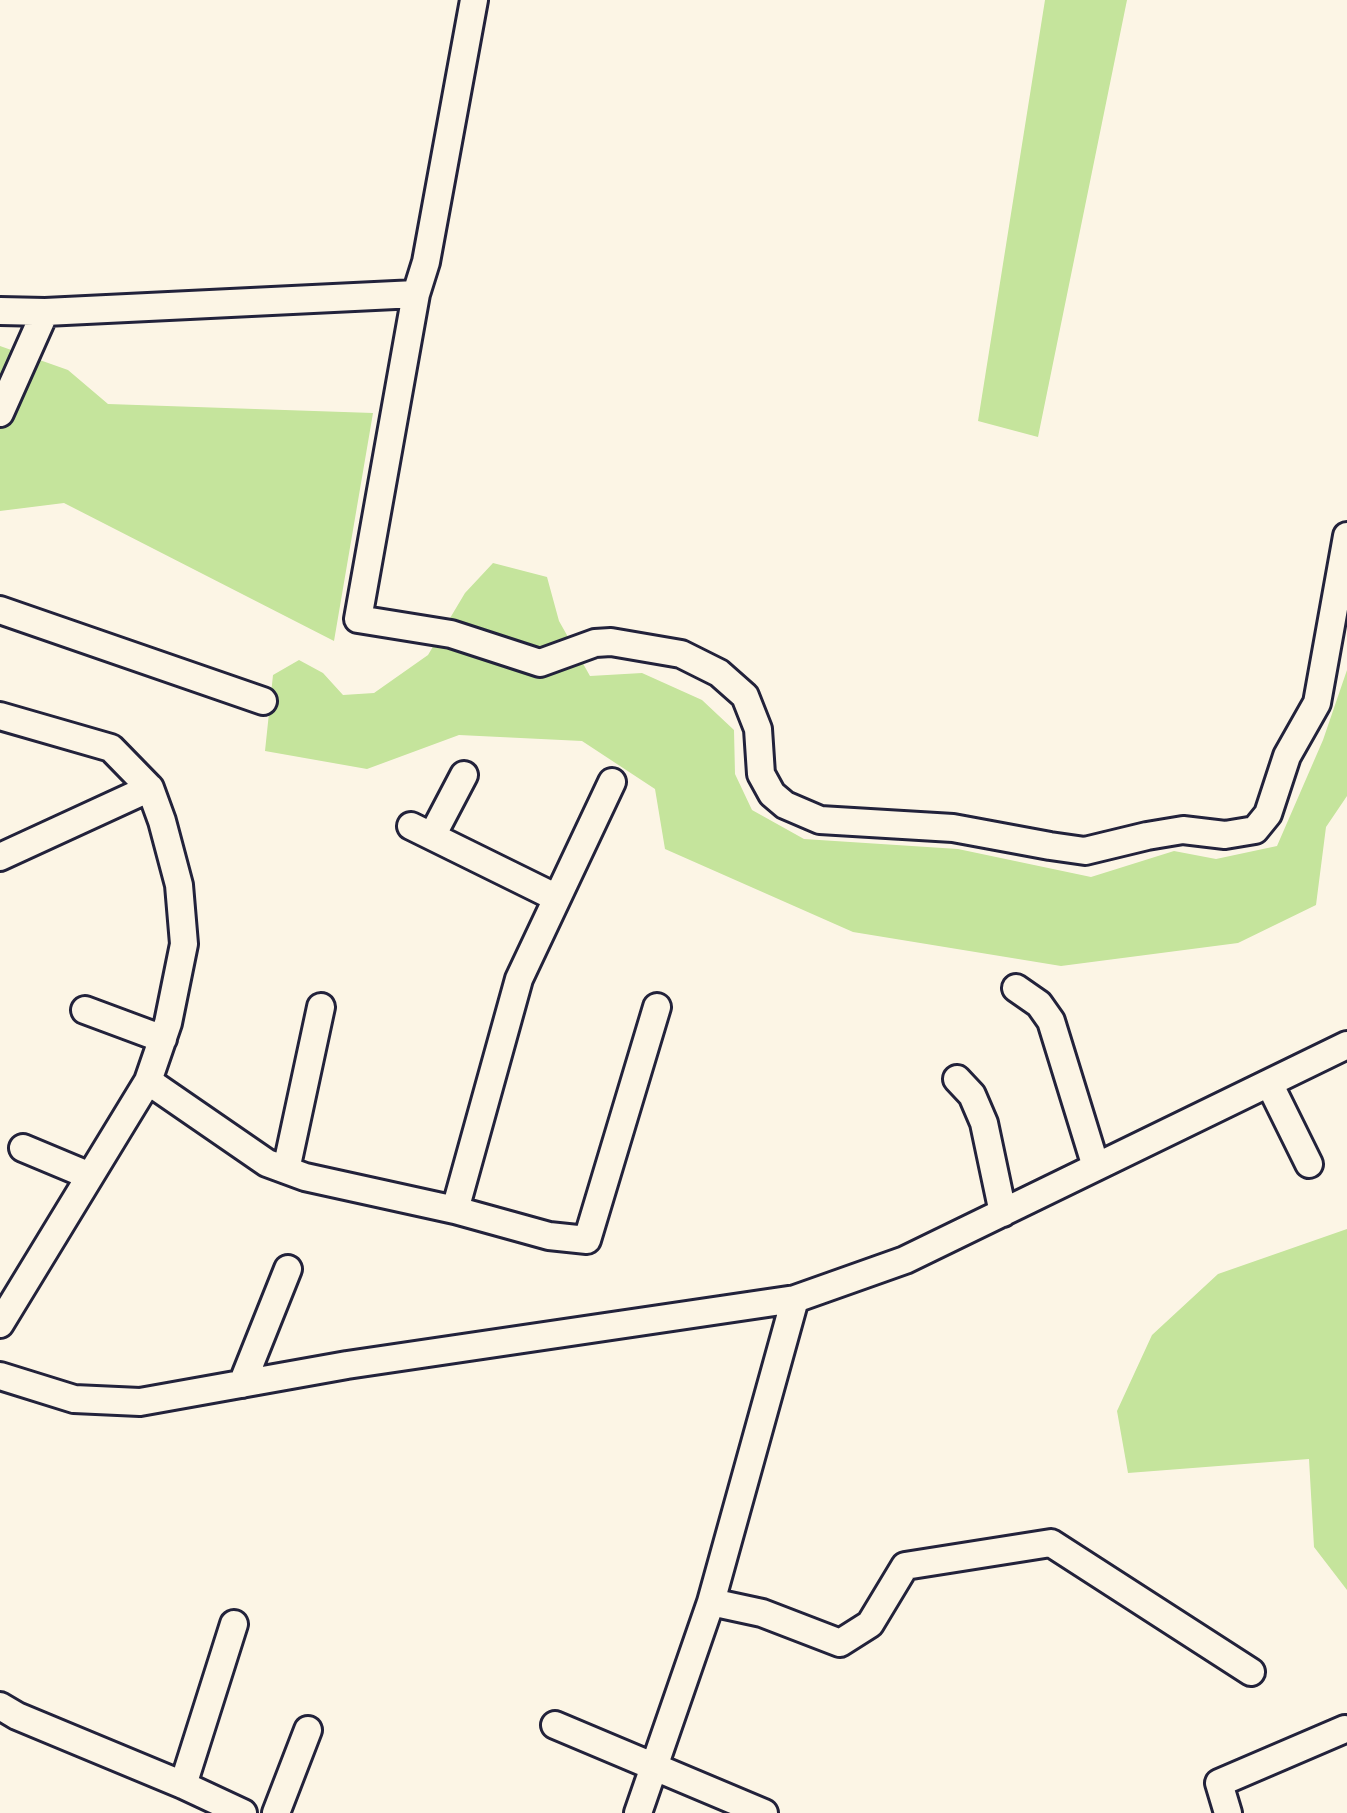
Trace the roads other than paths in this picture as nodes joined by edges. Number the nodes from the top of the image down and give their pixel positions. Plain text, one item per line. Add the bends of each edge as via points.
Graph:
1 (474, 0) edge
2 (416, 294) junction
3 (0, 311) edge
4 (45, 312) junction
5 (0, 413) edge
6 (1347, 536) edge
7 (0, 610) edge
8 (263, 701) dead end
9 (0, 716) edge
10 (464, 775) dead end
11 (612, 782) dead end
12 (150, 788) junction
13 (0, 857) edge
14 (557, 898) junction
15 (1016, 988) dead end
16 (321, 1007) dead end
17 (657, 1007) dead end
18 (85, 1010) dead end
19 (163, 1039) junction
20 (1347, 1045) edge
21 (957, 1079) dead end
22 (148, 1081) junction
23 (1269, 1083) junction
24 (23, 1148) dead end
25 (1309, 1164) dead end
26 (1096, 1167) junction
27 (286, 1170) junction
28 (90, 1176) junction
29 (455, 1210) junction
30 (1003, 1213) junction
31 (288, 1269) dead end
32 (795, 1299) junction
33 (0, 1324) edge
34 (0, 1376) edge
35 (242, 1384) junction
36 (711, 1602) junction
37 (234, 1624) dead end
38 (1251, 1672) dead end
39 (0, 1706) edge
40 (555, 1725) dead end
41 (1345, 1729) edge
42 (308, 1730) dead end
43 (654, 1767) junction
44 (183, 1785) junction
45 (243, 1813) edge
46 (276, 1813) edge
47 (638, 1813) edge
48 (764, 1813) edge
49 (1228, 1813) edge

1 - 2 street
2 - 4 street
2 - 6 street via 358,619 451,634 540,663 595,643 681,654 719,673 745,696 758,729 761,774 772,794 820,820 953,828 1085,851 1183,830 1225,835 1255,830 1268,814 1287,756 1317,703
3 - 4 street
4 - 5 street
7 - 8 street
9 - 12 street via 111,748
10 - 14 street via 422,831
11 - 14 street
12 - 13 street
12 - 19 street via 179,885 184,944
14 - 29 street via 519,979
15 - 26 street via 1039,1004 1051,1021
16 - 27 street
17 - 29 street via 587,1240 549,1236
18 - 19 street
19 - 22 street
20 - 23 street
21 - 30 street via 972,1095 984,1123
22 - 27 street via 267,1163
22 - 28 street
23 - 25 street
23 - 26 street
24 - 28 street
26 - 30 street
27 - 29 street
28 - 33 street
30 - 32 street via 905,1260
31 - 35 street
32 - 35 street
32 - 36 street
34 - 35 street via 74,1399 140,1402
36 - 38 street via 762,1613 840,1643 870,1624 905,1566 1051,1543
36 - 43 street
37 - 44 street
39 - 44 street
40 - 43 street
41 - 49 street via 1219,1783
42 - 46 street
43 - 47 street
43 - 48 street
44 - 45 street

